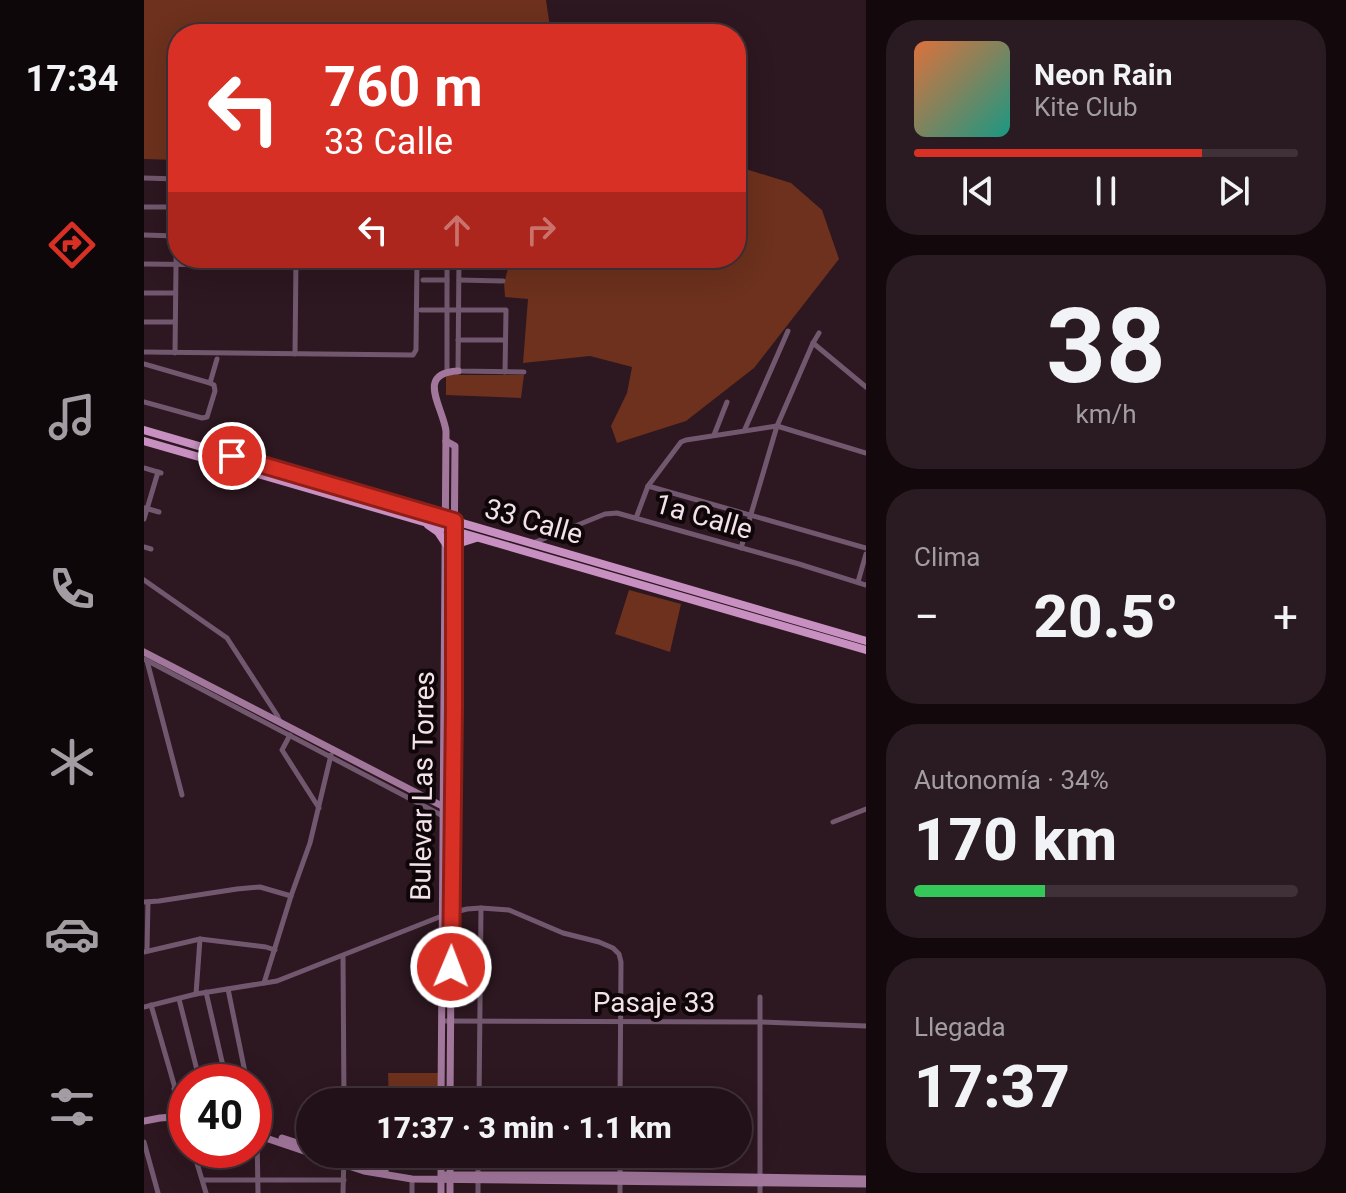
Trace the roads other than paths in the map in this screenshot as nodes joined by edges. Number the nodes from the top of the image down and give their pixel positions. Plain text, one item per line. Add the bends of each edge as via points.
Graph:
1 (144, 178) edge
2 (168, 179) edge
3 (144, 207) edge
4 (168, 207) edge
5 (144, 235) edge
6 (168, 236) edge
7 (144, 264) edge
8 (168, 264) edge
9 (176, 268) edge
10 (296, 268) edge
11 (417, 268) edge
12 (447, 268) edge
13 (459, 268) edge
14 (423, 280) dead end
15 (447, 280) junction
16 (459, 280) junction
17 (503, 281) dead end
18 (144, 293) edge
19 (175, 293) junction
20 (421, 310) dead end
21 (447, 310) junction
22 (458, 310) junction
23 (144, 322) edge
24 (175, 322) junction
25 (788, 331) dead end
26 (819, 333) dead end
27 (458, 340) junction
28 (506, 340) junction
29 (813, 343) junction
30 (144, 352) edge
31 (175, 353) junction
32 (295, 354) junction
33 (217, 359) dead end
34 (144, 364) edge
35 (447, 371) junction
36 (458, 371) junction
37 (505, 372) junction
38 (524, 372) dead end
39 (210, 383) junction
40 (866, 387) edge
41 (144, 402) edge
42 (727, 402) dead end
43 (777, 426) junction
44 (144, 430) edge
45 (745, 430) junction
46 (713, 436) junction
47 (144, 441) edge
48 (866, 453) edge
49 (144, 468) edge
50 (648, 486) junction
51 (146, 508) edge
52 (159, 512) dead end
53 (750, 515) junction
54 (636, 518) junction
55 (144, 519) edge
56 (421, 521) junction
57 (450, 524) junction
58 (481, 537) junction
59 (532, 543) junction
60 (450, 545) junction
61 (741, 548) junction
62 (866, 551) edge
63 (144, 580) edge
64 (858, 582) junction
65 (866, 585) edge
66 (866, 641) edge
67 (866, 650) edge
68 (146, 657) edge
69 (280, 722) junction
70 (291, 732) junction
71 (332, 753) junction
72 (182, 795) dead end
73 (443, 806) junction
74 (319, 809) junction
75 (866, 809) edge
76 (443, 816) junction
77 (833, 822) dead end
78 (453, 831) junction
79 (447, 874) junction
80 (291, 896) junction
81 (146, 902) edge
82 (481, 908) junction
83 (452, 913) junction
84 (442, 917) junction
85 (200, 939) junction
86 (275, 950) junction
87 (146, 952) edge
88 (343, 956) junction
89 (264, 984) junction
90 (228, 989) junction
91 (206, 992) junction
92 (196, 994) junction
93 (760, 997) dead end
94 (179, 999) junction
95 (147, 1006) edge
96 (446, 1021) junction
97 (480, 1021) junction
98 (621, 1022) junction
99 (760, 1022) junction
100 (866, 1026) edge
101 (195, 1064) edge
102 (223, 1064) edge
103 (243, 1064) edge
104 (168, 1071) edge
105 (344, 1088) edge
106 (442, 1088) edge
107 (449, 1088) edge
108 (479, 1088) edge
109 (620, 1088) edge
110 (168, 1117) edge
111 (144, 1120) edge
112 (272, 1138) edge
113 (144, 1142) edge
114 (296, 1147) edge
115 (199, 1168) edge
116 (258, 1168) edge
117 (344, 1168) edge
118 (365, 1168) edge
119 (378, 1168) edge
120 (450, 1168) edge
121 (478, 1168) edge
122 (620, 1168) edge
123 (450, 1178) junction
124 (478, 1178) junction
125 (620, 1178) junction
126 (412, 1179) junction
127 (203, 1180) junction
128 (258, 1180) junction
129 (344, 1180) junction
130 (760, 1180) junction
131 (866, 1182) edge
132 (441, 1183) edge
133 (158, 1193) edge
134 (206, 1193) edge
135 (258, 1193) edge
136 (343, 1193) edge
137 (412, 1193) edge
138 (450, 1193) edge
139 (478, 1193) edge
140 (620, 1193) edge
141 (760, 1193) edge

1 - 2 street
3 - 4 street
5 - 6 street
7 - 8 street
9 - 19 street
10 - 32 street
11 - 32 street via 415,354
12 - 15 street
13 - 16 street
14 - 15 street
15 - 21 street
16 - 17 street
16 - 22 street
18 - 19 street
19 - 24 street
20 - 21 street
21 - 22 street
21 - 35 street
22 - 27 street
22 - 28 street via 506,310
23 - 24 street
24 - 31 street
25 - 45 street
26 - 29 street
27 - 28 street
27 - 36 street
28 - 37 street
29 - 40 street
29 - 43 street
30 - 31 street
31 - 32 street
33 - 39 street
34 - 39 street
35 - 36 street
35 - 57 street, Bulevar Las Torres via 433,389 445,423
36 - 37 street
37 - 38 street
39 - 41 street via 215,391 207,417
42 - 46 street
43 - 45 street
43 - 48 street
43 - 53 street
44 - 57 main road, 33 Calle
45 - 46 street
46 - 50 street via 681,442
47 - 56 main road, 33 Calle
49 - 51 street via 160,473
50 - 53 street
50 - 54 street
51 - 52 street
51 - 55 street
53 - 61 street
53 - 62 street
54 - 59 street, 1a Calle via 609,513
54 - 61 street, 1a Calle
56 - 57 main road, 33 Calle
56 - 60 main road
57 - 58 main road, 33 Calle
57 - 59 main road, 33 Calle
57 - 60 street, Bulevar Las Torres
58 - 60 main road
58 - 67 main road, 33 Calle
59 - 66 main road, 33 Calle
60 - 73 street, Bulevar Las Torres
60 - 78 street, Bulevar Las Torres
61 - 64 street, 1a Calle
62 - 64 street
63 - 69 street via 227,638
64 - 65 street, 1a Calle
68 - 69 street
68 - 70 street
68 - 72 street
69 - 70 street
70 - 71 street
70 - 74 street via 282,750
71 - 73 street
71 - 74 street
71 - 76 street
73 - 76 street, Bulevar Las Torres
73 - 78 street
74 - 80 street
75 - 77 street
76 - 79 street, Bulevar Las Torres
78 - 79 street, Bulevar Las Torres
79 - 83 street, Bulevar Las Torres
79 - 84 street, Bulevar Las Torres
80 - 81 street via 260,887
80 - 86 street
81 - 87 street
82 - 83 street
82 - 97 street
82 - 98 street via 509,910 613,948 621,970
83 - 84 street
83 - 96 street, Bulevar Las Torres
84 - 88 street
84 - 96 street, Bulevar Las Torres
85 - 86 street
85 - 87 street
85 - 92 street
86 - 89 street
88 - 89 street
88 - 105 street
89 - 90 street
90 - 91 street
90 - 103 street
91 - 92 street
91 - 102 street
92 - 94 street
93 - 99 street
94 - 95 street
94 - 101 street
95 - 104 street
96 - 97 street, Pasaje 33
96 - 106 street, Bulevar Las Torres
96 - 107 street, Bulevar Las Torres
97 - 98 street, Pasaje 33
97 - 108 street
98 - 99 street, Pasaje 33
98 - 109 street
99 - 100 street, Pasaje 33
99 - 130 street
110 - 111 street
112 - 114 street
113 - 133 street
115 - 127 street
116 - 128 street
117 - 129 street
118 - 126 street
119 - 132 street
120 - 123 street
121 - 124 street
122 - 125 street
123 - 124 street
123 - 132 street
123 - 138 street
124 - 125 street
124 - 139 street
125 - 130 street
125 - 140 street
126 - 132 street
126 - 137 street
127 - 128 street
127 - 134 street
128 - 129 street
128 - 135 street
129 - 136 street
130 - 131 street
130 - 141 street

